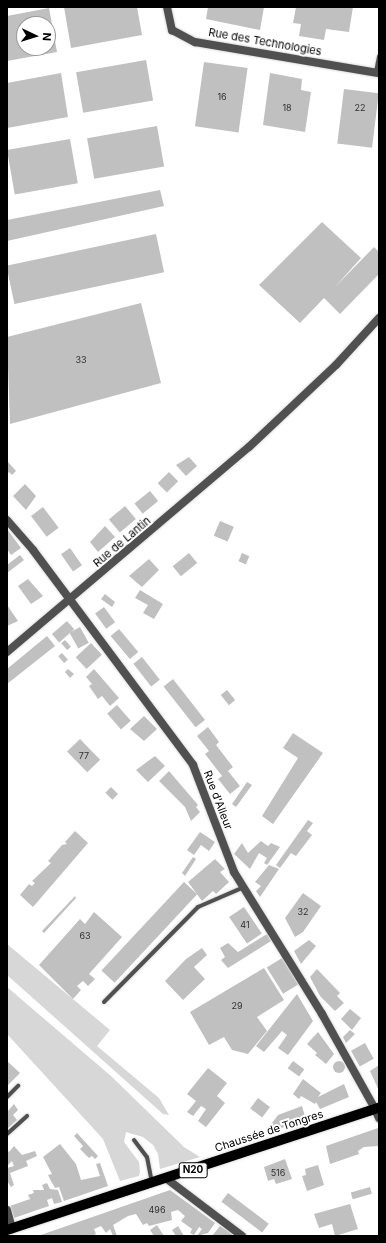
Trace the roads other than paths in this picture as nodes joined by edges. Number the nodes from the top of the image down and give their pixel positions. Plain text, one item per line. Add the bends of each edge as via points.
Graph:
1 (167, 7) edge
2 (379, 56) edge
3 (378, 72) edge
4 (379, 318) edge
5 (7, 520) edge
6 (68, 600) junction
7 (7, 652) edge
8 (244, 887) junction
9 (104, 1002) dead end
10 (18, 1086) dead end
11 (7, 1096) edge
12 (378, 1112) edge
13 (27, 1116) dead end
14 (7, 1134) edge
15 (134, 1140) dead end
16 (167, 1179) junction
17 (153, 1184) junction
18 (7, 1210) edge
19 (10, 1230) edge
20 (242, 1236) edge

1 - 3 street, Rue des Technologies via 172,30 195,42
2 - 3 lane
4 - 6 street, Rue de Lantin via 336,365 250,447
5 - 6 street, Rue d'Alleur via 33,550
6 - 7 street, Rue de Lantin
6 - 8 street, Rue d'Alleur via 193,765 234,872
8 - 9 lane via 198,907
8 - 12 street, Rue d'Alleur via 322,1014
10 - 11 lane
12 - 16 main road, Chaussée de Tongres / N20
13 - 14 lane
15 - 17 lane via 147,1157
16 - 17 main road, Chaussée de Tongres / N20
16 - 20 street
17 - 19 main road, Chaussée de Tongres / N20
18 - 19 street

